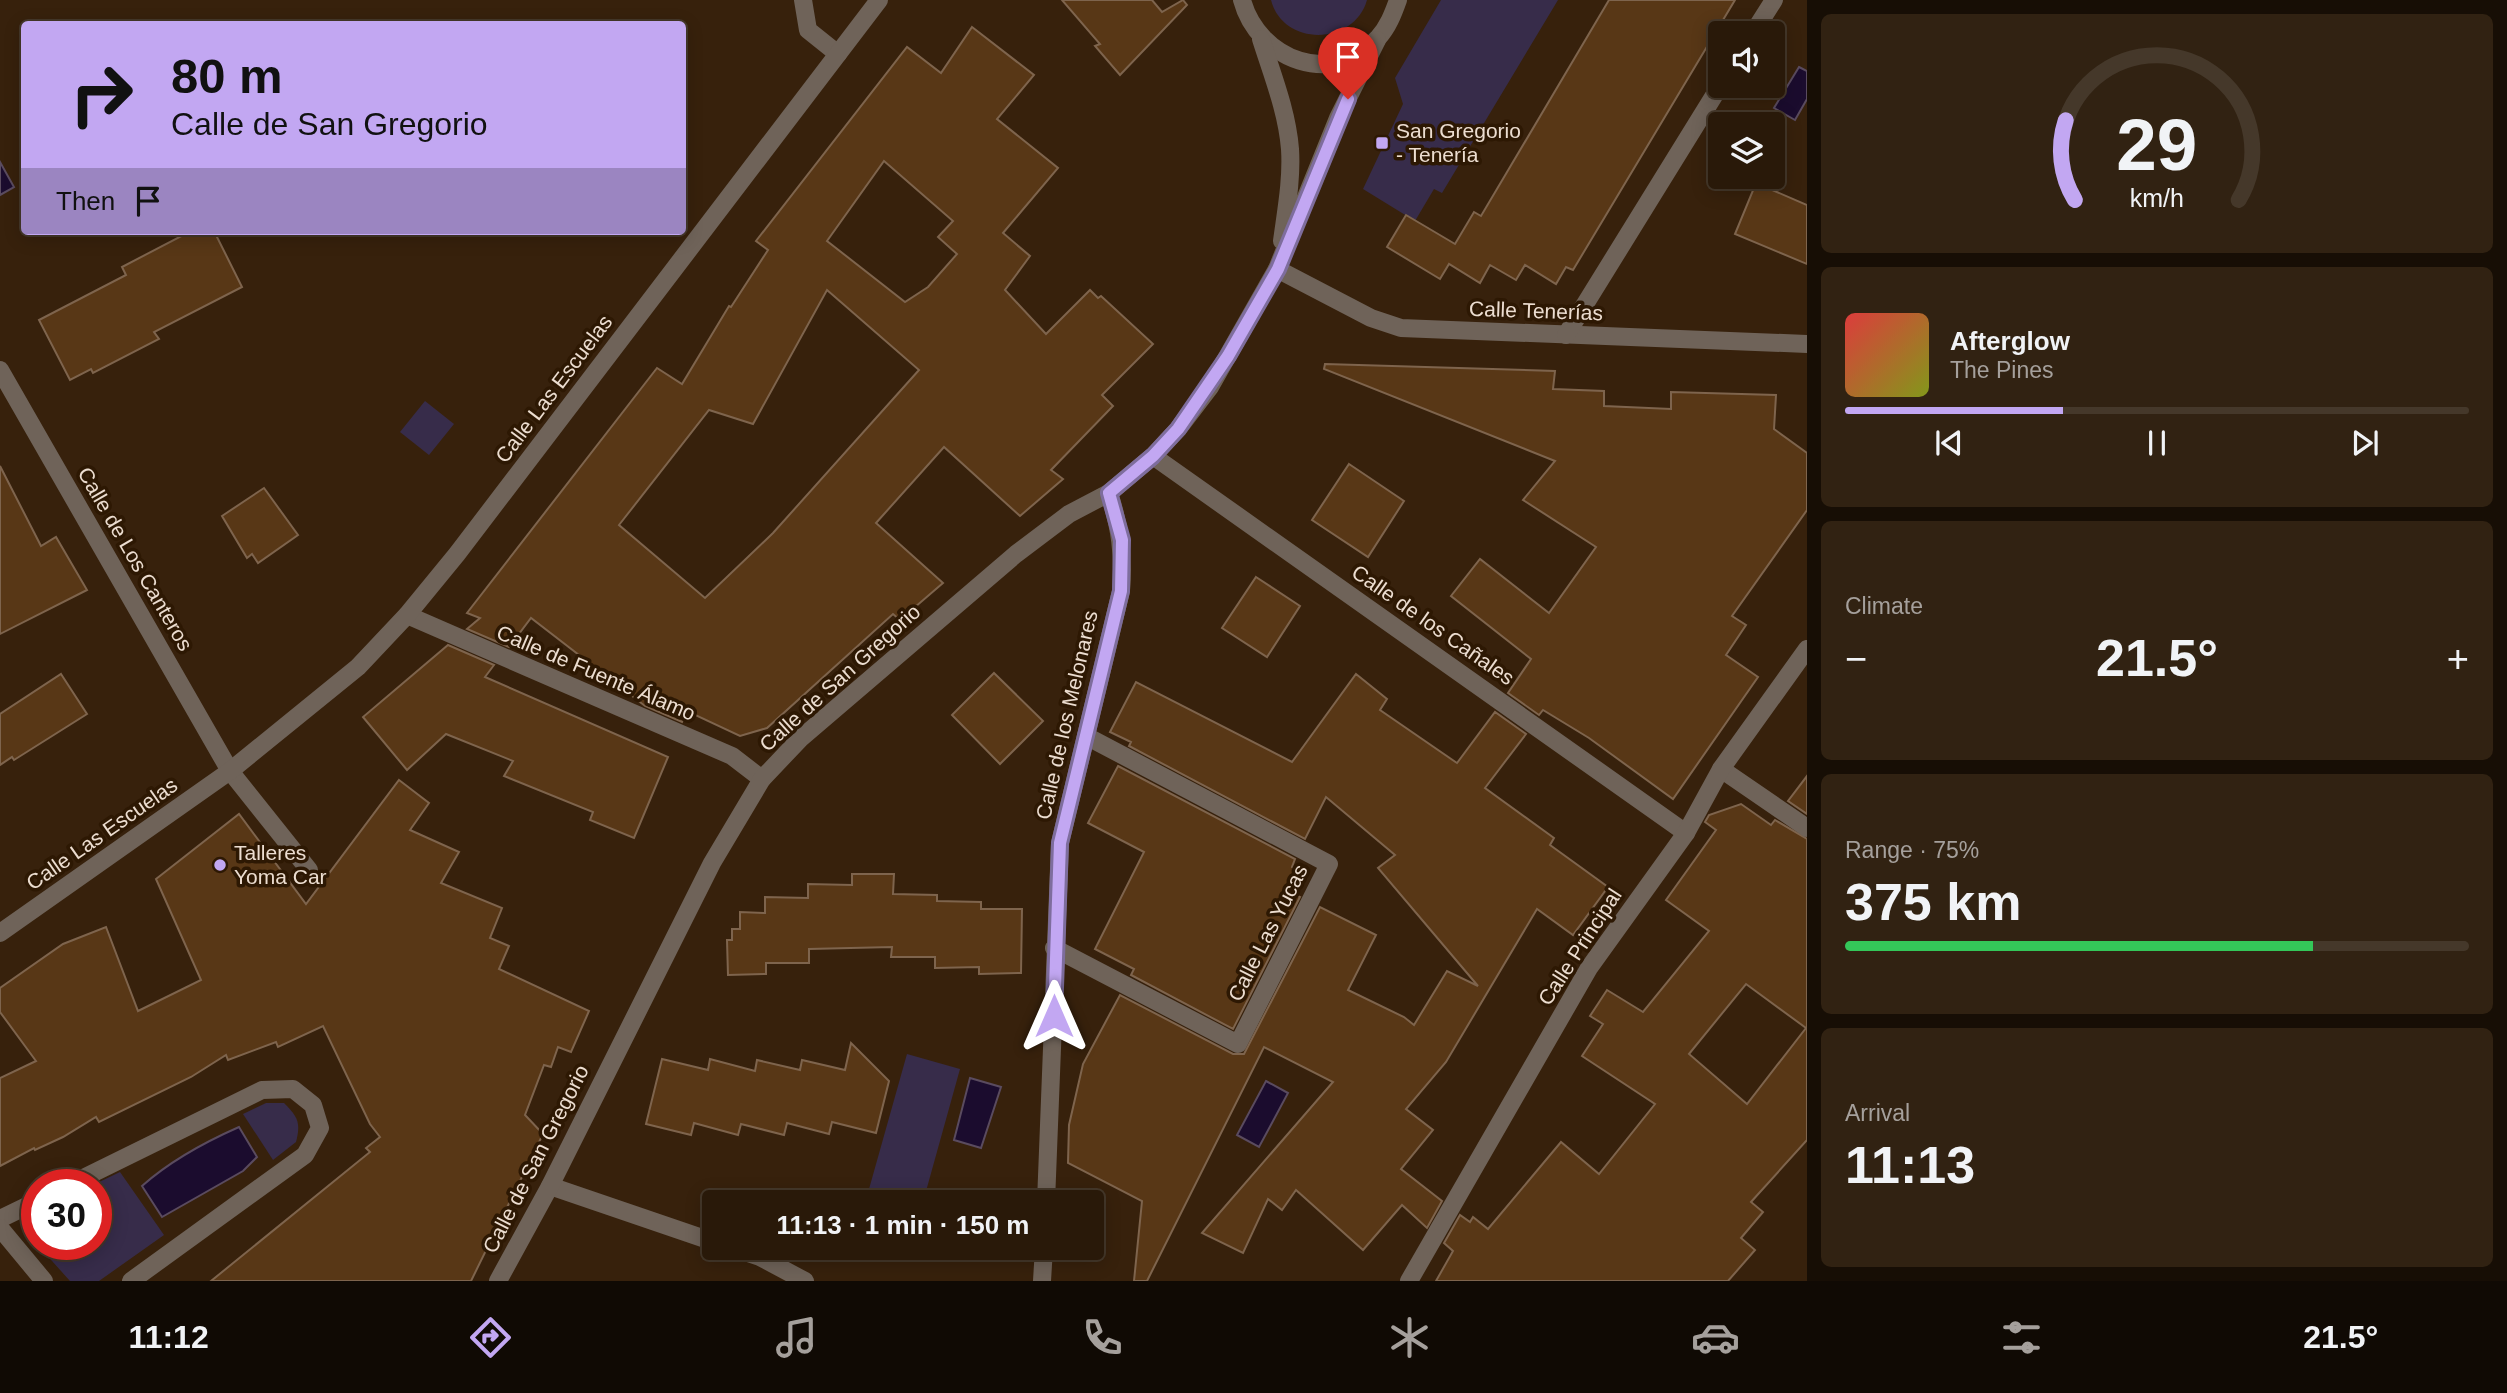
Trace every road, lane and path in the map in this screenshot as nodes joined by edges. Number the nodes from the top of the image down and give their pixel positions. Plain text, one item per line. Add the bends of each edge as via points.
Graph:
1 (803, 0) edge
2 (879, 0) edge
3 (1242, 0) edge
4 (1398, 0) edge
5 (1774, 0) edge
6 (1761, 21) edge
7 (1261, 39) junction
8 (1377, 40) junction
9 (838, 54) junction
10 (1713, 98) edge
11 (1278, 269) junction
12 (1566, 335) junction
13 (1807, 344) edge
14 (0, 370) edge
15 (1153, 456) junction
16 (1109, 493) junction
17 (407, 615) junction
18 (1807, 649) edge
19 (1086, 736) junction
20 (1721, 769) junction
21 (230, 771) junction
22 (762, 779) junction
23 (1807, 828) edge
24 (1686, 833) junction
25 (309, 870) dead end
26 (0, 933) edge
27 (1054, 948) junction
28 (102, 1169) edge
29 (550, 1186) junction
30 (1046, 1190) edge
31 (21, 1208) edge
32 (0, 1219) edge
33 (0, 1228) edge
34 (702, 1238) edge
35 (766, 1260) edge
36 (1043, 1260) edge
37 (44, 1281) edge
38 (131, 1281) edge
39 (498, 1281) edge
40 (805, 1281) edge
41 (1042, 1281) edge
42 (1409, 1281) edge

1 - 9 street via 808,30
2 - 9 street, Calle Las Escuelas
3 - 7 street, Calle de San Gregorio
4 - 8 street, Calle de San Gregorio via 1391,21
5 - 6 street
7 - 8 street via 1306,63 1331,63 1356,55
7 - 11 street, Calle de San Gregorio via 1290,150 1290,185
8 - 11 street, Calle de San Gregorio via 1338,118
9 - 17 street, Calle Las Escuelas
10 - 12 street
11 - 12 street, Calle Tenerías via 1371,318 1401,328
11 - 15 street, Calle de San Gregorio via 1210,387
12 - 13 street, Calle Tenerías
14 - 21 street, Calle de Los Canteros
15 - 16 street, Calle de San Gregorio
15 - 24 street, Calle de los Cañales
16 - 19 street, Calle de los Melonares via 1122,540 1121,591
16 - 22 street, Calle de San Gregorio via 1069,514 1016,554 800,739
17 - 21 street, Calle Las Escuelas via 358,667
17 - 22 street, Calle de Fuente Álamo via 732,756
18 - 20 street, Calle Principal
19 - 27 street, Calle de los Melonares via 1060,843
19 - 27 street, Calle Las Yucas via 1329,864 1238,1044
20 - 23 street
20 - 24 street, Calle Principal
21 - 25 street
21 - 26 street, Calle Las Escuelas
22 - 29 street, Calle de San Gregorio via 712,863
24 - 42 street, Calle Principal via 1589,968
27 - 30 street, Calle de los Melonares
28 - 38 street via 262,1090 293,1089 313,1105 320,1128 305,1155
29 - 34 street
29 - 39 street, Calle de San Gregorio
31 - 32 street
33 - 37 street
35 - 40 street
36 - 41 street

